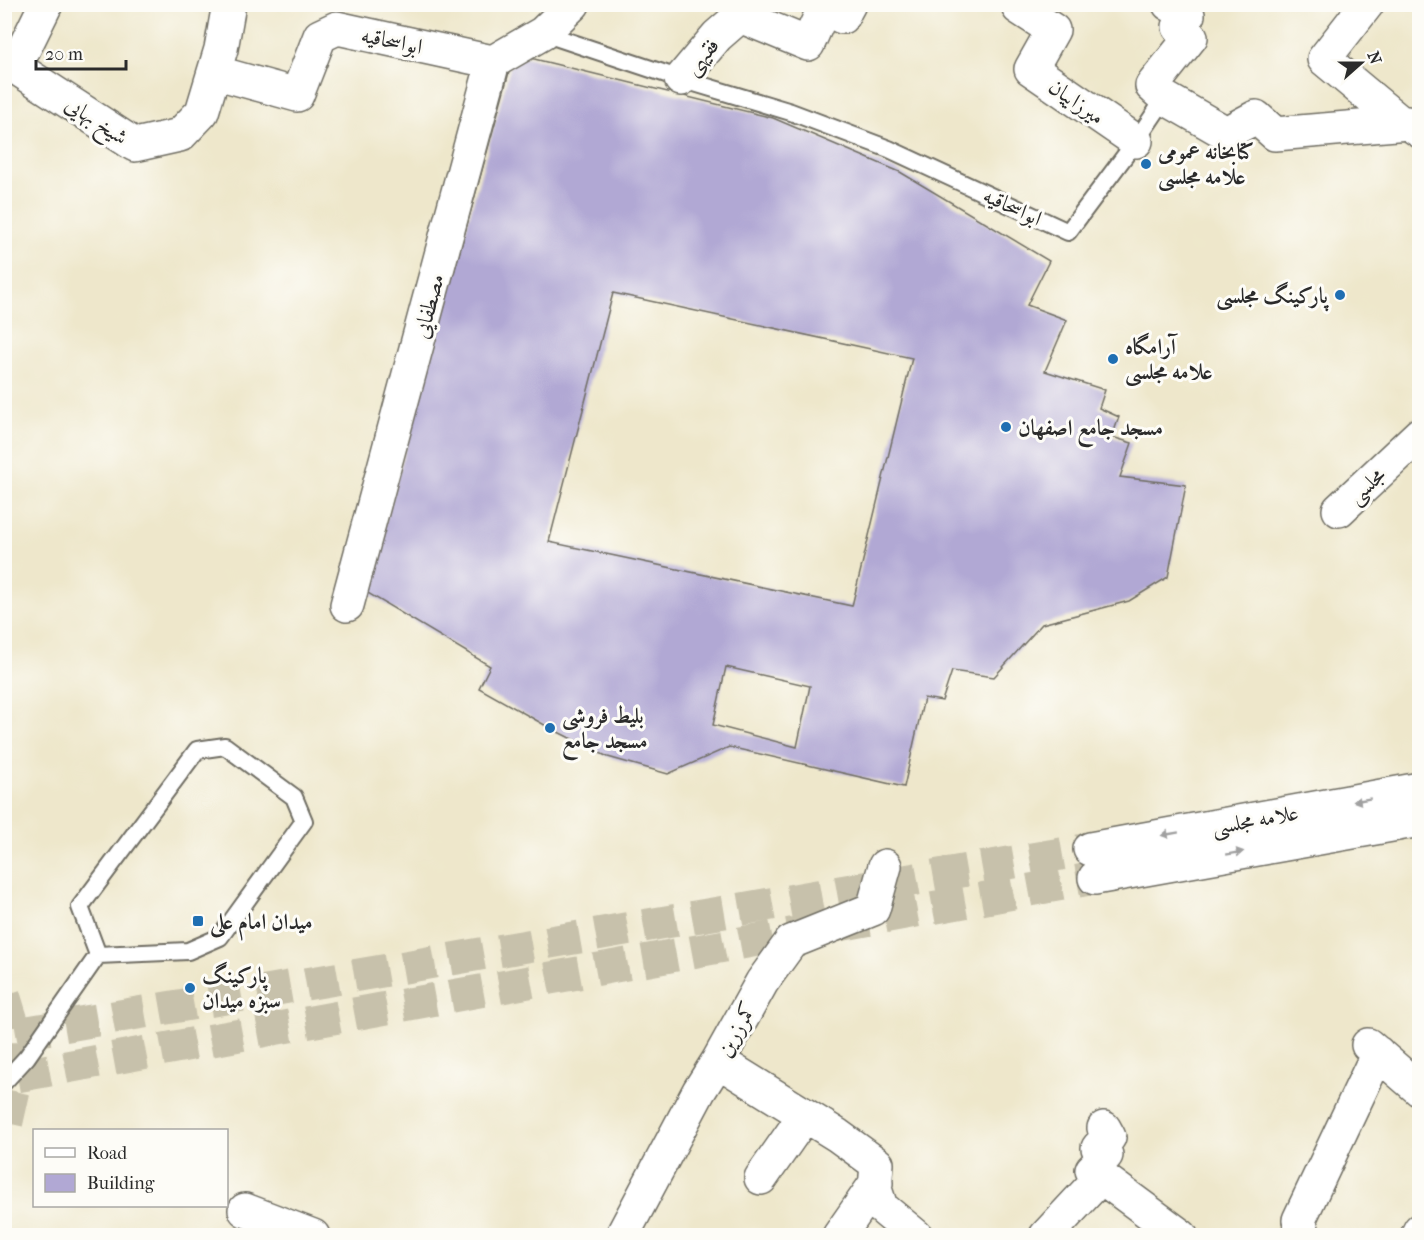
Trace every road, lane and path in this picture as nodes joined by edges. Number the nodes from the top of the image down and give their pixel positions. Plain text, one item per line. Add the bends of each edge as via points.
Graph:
1 (46, 4) edge
2 (230, 4) edge
3 (573, 4) edge
4 (849, 4) edge
5 (1021, 4) edge
6 (1168, 4) edge
7 (1367, 4) edge
8 (741, 10) edge
9 (543, 33) junction
10 (493, 62) junction
11 (10, 66) edge
12 (214, 72) junction
13 (681, 80) junction
14 (1165, 98) junction
15 (1412, 121) edge
16 (1136, 141) junction
17 (1419, 434) edge
18 (1339, 510) dead end
19 (348, 605) dead end
20 (1419, 789) edge
21 (1419, 820) edge
22 (885, 866) dead end
23 (98, 955) junction
24 (718, 1061) junction
25 (4, 1082) tunnel mouth
26 (1419, 1090) edge
27 (805, 1115) junction
28 (1104, 1128) dead end
29 (1101, 1177) junction
30 (762, 1178) dead end
31 (876, 1183) junction
32 (245, 1210) dead end
33 (1302, 1228) edge
34 (1419, 1230) edge
35 (312, 1236) edge
36 (622, 1236) edge
37 (839, 1236) edge
38 (916, 1236) edge
39 (1046, 1236) edge
40 (1181, 1236) edge
41 (1417, 1236) edge

1 - 11 street
2 - 12 street, شیخ بهایی
3 - 9 street
4 - 8 street via 842,17 824,8 808,44
5 - 16 street, میرزاییان via 1019,8 1053,30 1031,69
6 - 14 street via 1188,15 1179,27 1191,37 1152,86
7 - 15 street via 1324,59
8 - 13 street, فقیهی
9 - 10 street
9 - 13 lane, ابواسحاقیه
10 - 12 street, ابواسحاقیه via 337,28 320,36 297,95
10 - 19 street, مصطفایی
11 - 12 street, شیخ بهایی via 135,145 180,135 202,112
13 - 16 lane, ابواسحاقیه via 791,112 889,149 1068,232
14 - 15 street via 1226,133 1256,117 1275,134
14 - 16 lane, ابواسحاقیه
17 - 18 street, مجلسی
20 -> 21 street, علامه مجلسی via 1092,864
22 - 24 street, کمرزرین via 873,909 790,942 762,982
23 - 23 lane via 188,951 220,937 304,821 294,797 225,746 197,750 80,907
23 - 25 lane via 27,1057
24 - 27 street
24 - 36 street, کمرزرین
26 - 33 street via 1373,1049
27 - 30 street
27 - 31 street via 877,1164
28 - 29 street via 1110,1137 1098,1148 1106,1155 1092,1170
29 - 39 street
29 - 40 street
31 - 37 street
31 - 38 street via 881,1207
32 - 35 street
34 - 41 street

